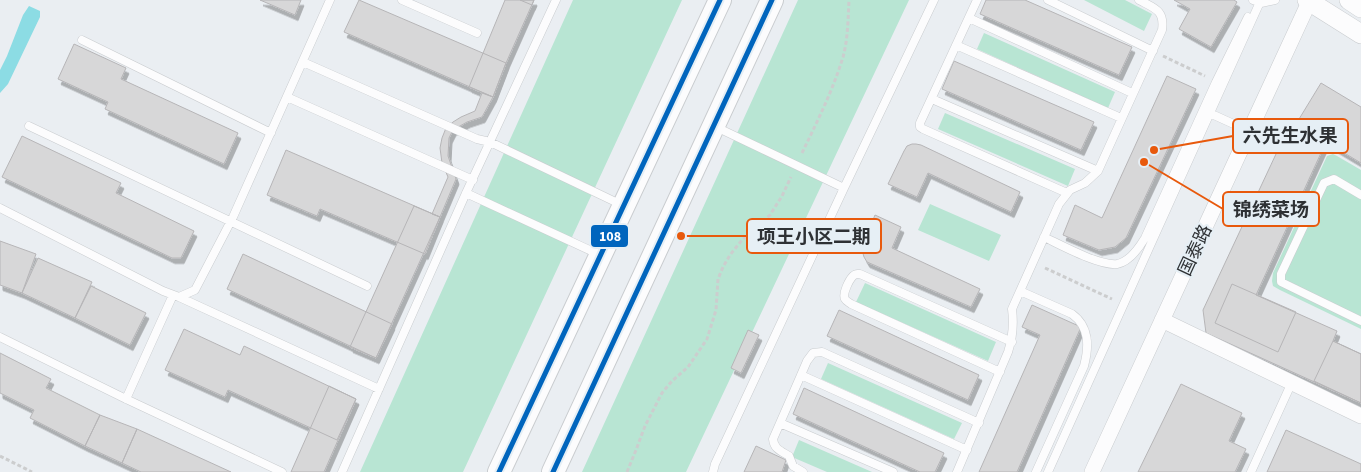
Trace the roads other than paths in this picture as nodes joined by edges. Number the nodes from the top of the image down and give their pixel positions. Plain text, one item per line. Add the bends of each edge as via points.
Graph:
1 (330, 0) edge
2 (402, 0) edge
3 (556, 0) edge
4 (720, 0) edge
5 (772, 0) edge
6 (934, 0) edge
7 (977, 0) edge
8 (1048, 0) edge
9 (1138, 0) edge
10 (1275, 0) edge
11 (1349, 0) edge
12 (1256, 1) edge
13 (1309, 1) edge
14 (1361, 8) edge
15 (969, 18) junction
16 (477, 33) dead end
17 (1361, 34) edge
18 (82, 40) dead end
19 (956, 46) junction
20 (1153, 51) junction
21 (303, 62) junction
22 (1132, 93) junction
23 (287, 97) junction
24 (932, 99) junction
25 (1207, 112) junction
26 (1121, 118) junction
27 (29, 126) dead end
28 (714, 126) junction
29 (1249, 131) junction
30 (271, 133) junction
31 (490, 142) junction
32 (1098, 171) junction
33 (472, 180) junction
34 (844, 188) junction
35 (466, 193) junction
36 (1067, 193) junction
37 (1361, 195) edge
38 (624, 206) junction
39 (0, 208) edge
40 (231, 222) junction
41 (1044, 237) junction
42 (600, 255) junction
43 (367, 286) dead end
44 (1020, 292) junction
45 (176, 296) junction
46 (1162, 320) junction
47 (1361, 321) edge
48 (0, 337) edge
49 (1012, 342) junction
50 (1000, 372) junction
51 (801, 375) junction
52 (1292, 382) junction
53 (379, 389) junction
54 (126, 399) junction
55 (1361, 416) edge
56 (780, 423) junction
57 (979, 423) junction
58 (967, 450) junction
59 (282, 472) edge
60 (342, 472) edge
61 (499, 472) edge
62 (554, 472) edge
63 (713, 472) edge
64 (803, 472) edge
65 (893, 472) edge
66 (958, 472) edge
67 (1036, 472) edge
68 (1048, 472) edge
69 (1092, 472) edge
70 (1251, 472) edge

1 - 21 lane
2 - 16 lane
3 - 31 lane
4 - 38 main road
5 - 28 main road
6 - 34 lane
7 - 15 lane
8 - 20 lane
9 - 20 lane via 1154,8 1164,19
10 - 12 lane
11 - 14 street
12 - 25 lane
12 - 25 lane via 1216,82
13 - 17 street
13 - 29 street, 国泰路
15 - 19 lane
15 - 22 lane
18 - 30 lane
19 - 24 lane
19 - 26 lane
20 - 22 lane
21 - 23 lane
21 - 31 lane
22 - 26 lane
23 - 30 lane
23 - 33 lane
24 - 32 lane
24 - 36 lane via 920,123 923,130
25 - 29 lane
25 - 41 lane via 1134,254 1117,264 1108,263
25 - 68 lane
26 - 32 lane
27 - 40 lane
28 - 34 lane
28 - 62 main road
29 - 46 street, 国泰路
30 - 40 lane
31 - 33 lane
31 - 38 lane
32 - 36 lane
33 - 35 lane
34 - 63 lane
35 - 42 lane
35 - 53 lane
36 - 41 lane via 1058,204
37 - 47 lane via 1334,179 1324,183 1281,274 1281,282
38 - 42 main road
39 - 45 lane
40 - 43 lane
40 - 45 lane via 195,290
41 - 44 lane
42 - 61 main road
44 - 49 lane via 1012,310
44 - 67 lane via 1072,314 1083,324 1086,337 1084,366
45 - 53 lane
45 - 54 lane
46 - 52 street
46 - 69 street, 国泰路
48 - 54 lane
49 - 50 lane
49 - 50 lane via 860,274 852,277 845,291 845,299 851,304
50 - 57 lane
51 - 56 lane
51 - 57 lane via 813,353 822,352
51 - 58 lane
52 - 55 street
52 - 70 lane
53 - 60 lane
54 - 59 lane
56 - 64 lane via 773,439 775,447 789,456 794,468
56 - 65 lane
57 - 58 lane
58 - 66 lane

